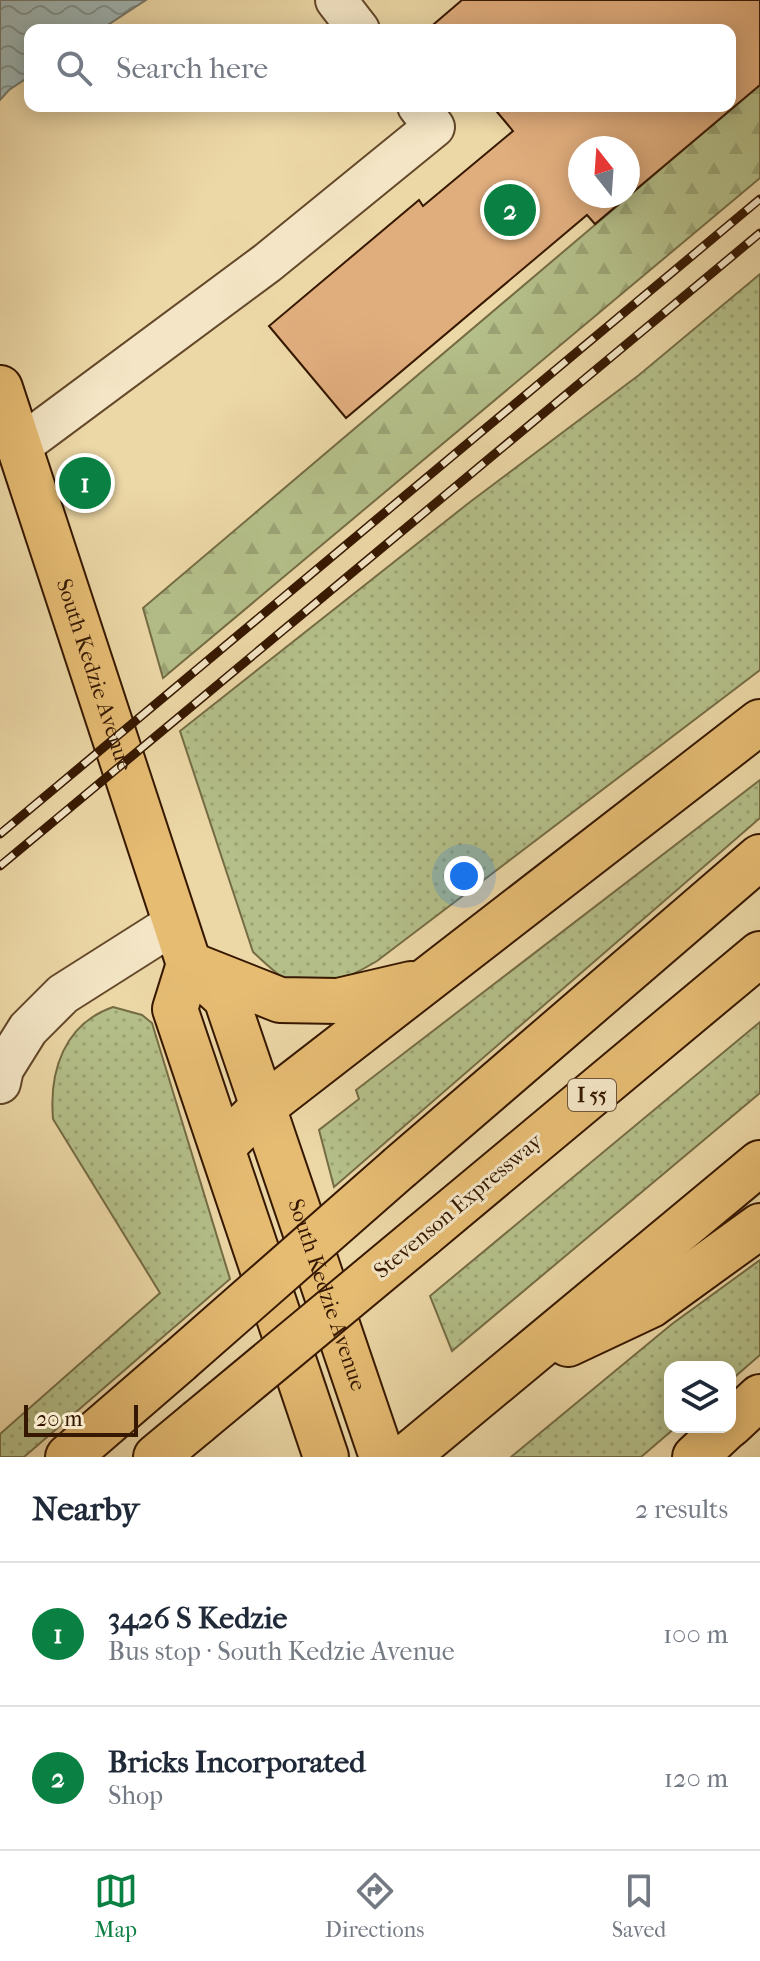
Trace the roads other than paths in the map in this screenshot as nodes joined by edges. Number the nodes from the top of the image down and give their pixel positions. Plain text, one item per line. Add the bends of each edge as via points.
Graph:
1 (336, 0) edge
2 (354, 24) edge
3 (423, 112) edge
4 (0, 388) edge
5 (19, 447) junction
6 (760, 722) edge
7 (760, 857) edge
8 (175, 923) junction
9 (760, 954) edge
10 (189, 964) junction
11 (425, 981) junction
12 (1, 1073) edge
13 (263, 1107) junction
14 (222, 1147) junction
15 (760, 1163) edge
16 (760, 1226) edge
17 (511, 1370) junction
18 (760, 1397) edge
19 (736, 1419) edge
20 (721, 1433) edge
21 (68, 1457) edge
22 (156, 1457) edge
23 (326, 1457) edge
24 (382, 1457) edge
25 (406, 1457) edge
26 (695, 1457) edge

1 - 2 street
3 - 5 street via 434,127 267,263
4 - 5 main road, South Kedzie Avenue
5 - 8 main road, South Kedzie Avenue
6 - 11 main road
7 - 21 main road, bridge
8 - 10 main road, South Kedzie Avenue
8 - 12 street via 63,994 28,1029
9 - 22 main road, Stevenson Expressway / I 55, bridge
10 - 11 main road via 280,1000 338,1001
10 - 13 main road, South Kedzie Avenue via 226,998
10 - 14 main road via 175,1009
11 - 13 main road
13 - 14 main road
13 - 24 main road, South Kedzie Avenue
14 - 23 main road
15 - 17 main road
16 - 17 main road via 651,1305
17 - 25 main road
18 - 19 main road
20 - 26 main road

